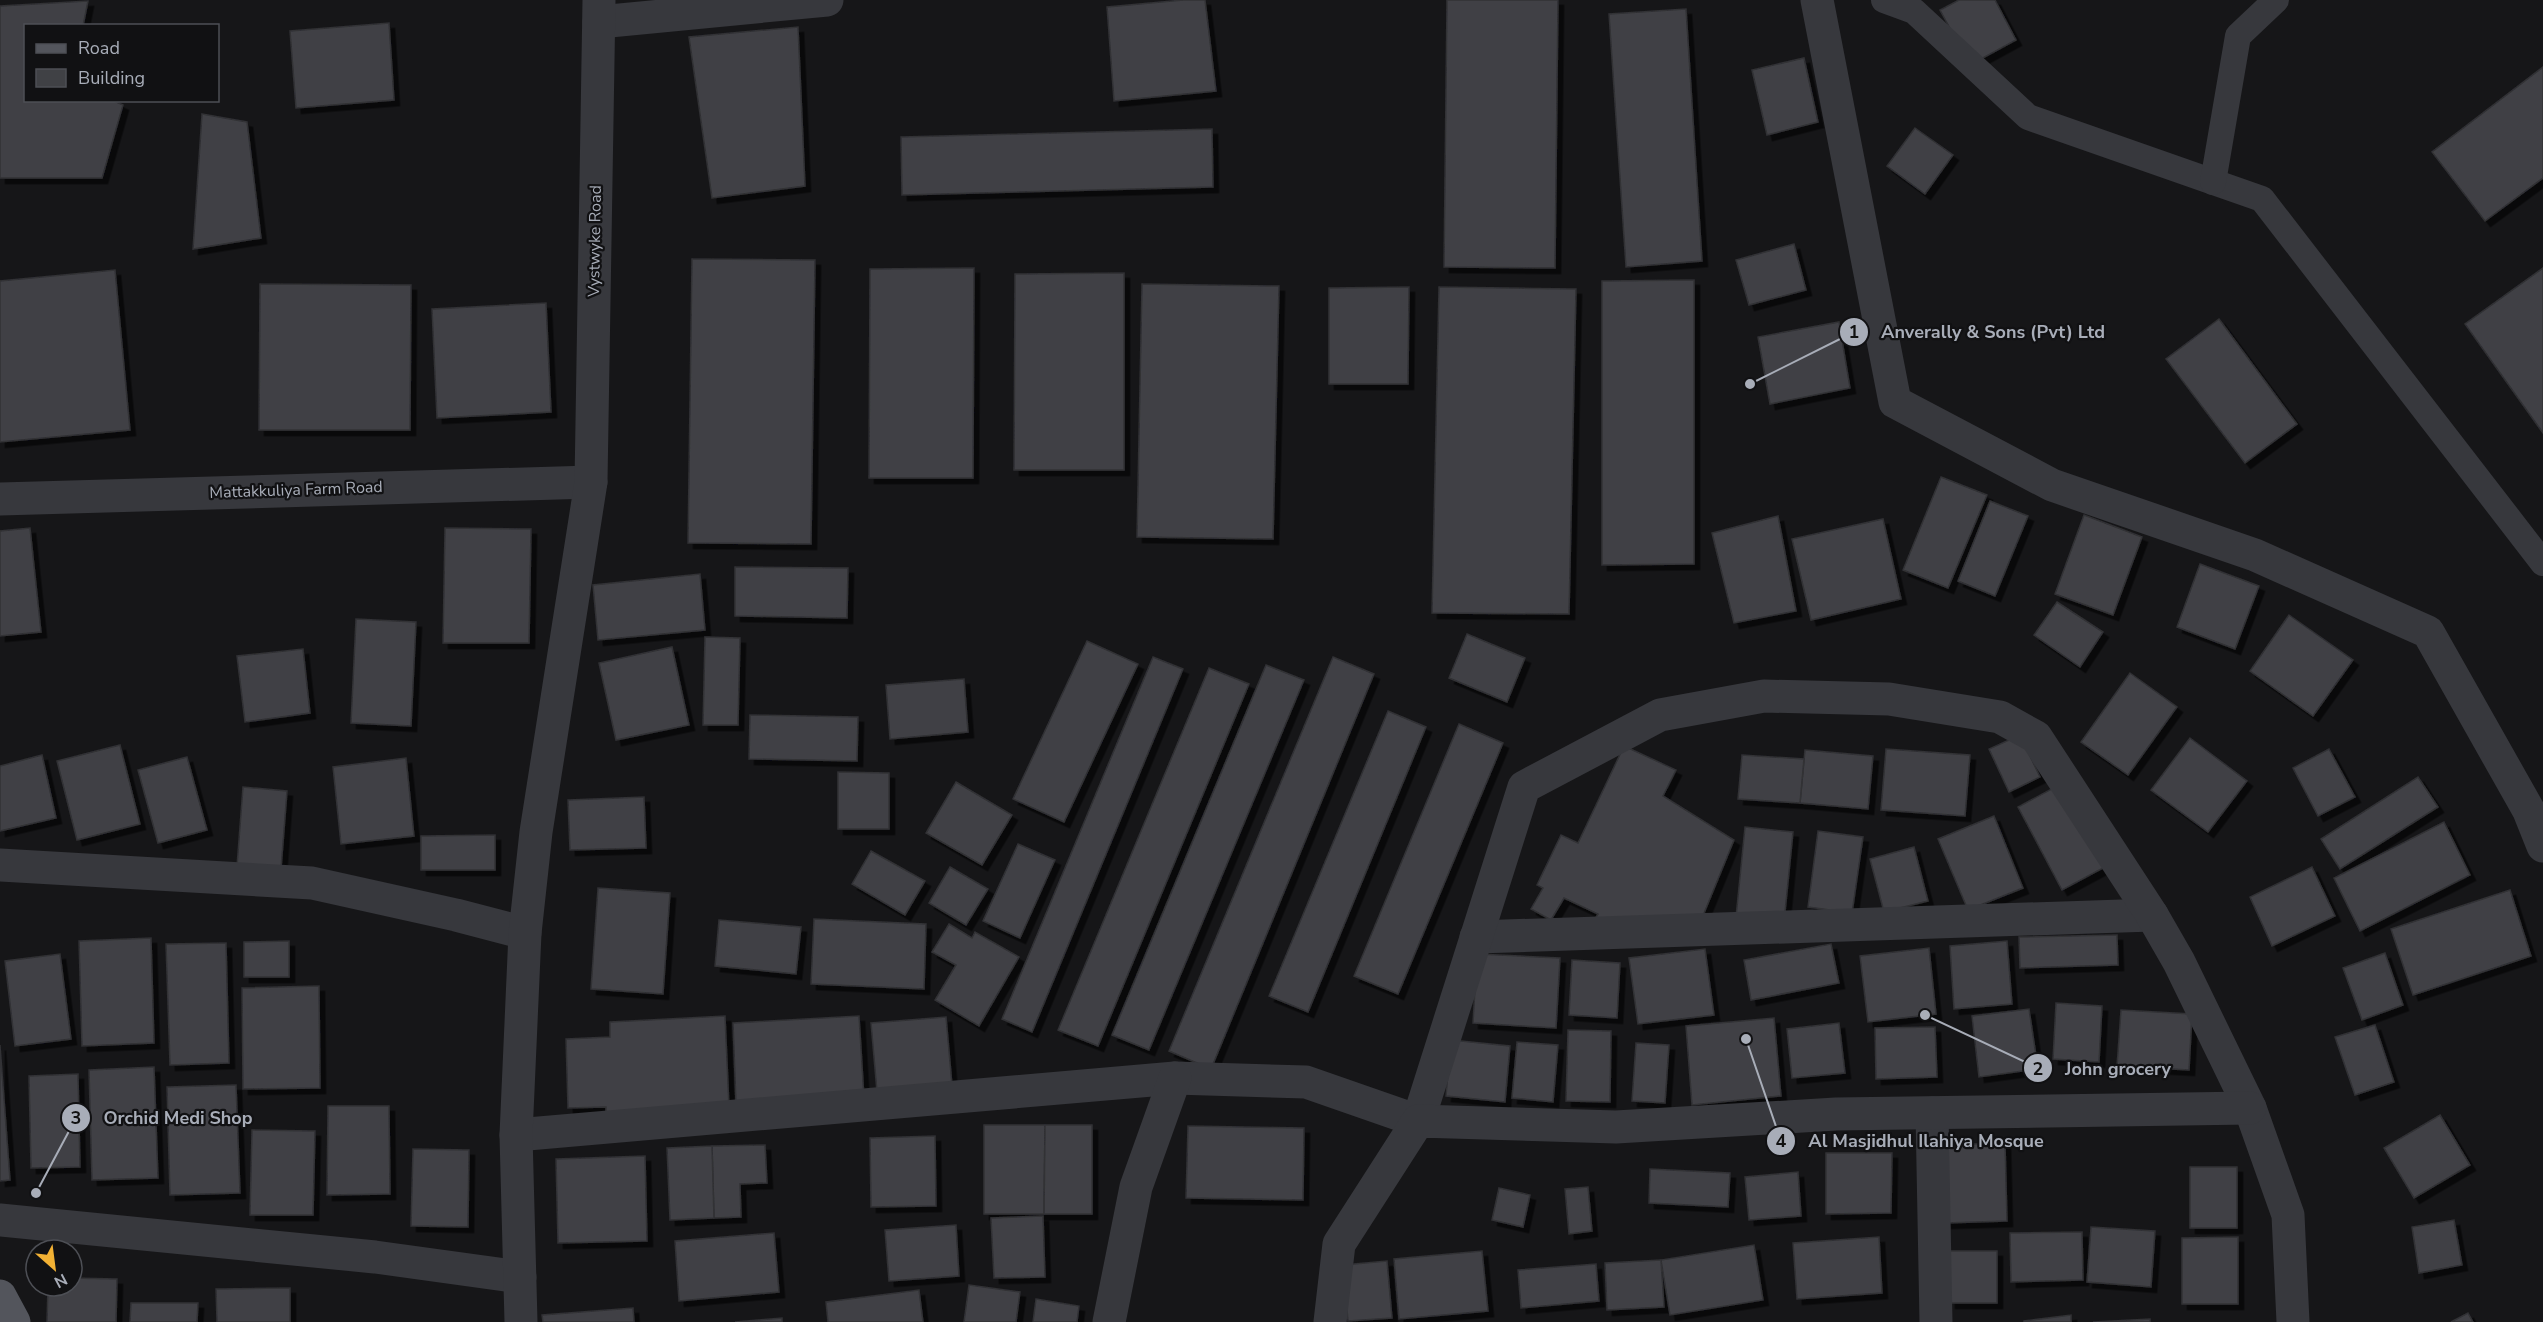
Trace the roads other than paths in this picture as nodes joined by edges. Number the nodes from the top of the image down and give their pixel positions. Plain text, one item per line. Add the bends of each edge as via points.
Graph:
1 (827, 0) edge
2 (1817, 0) edge
3 (1884, 0) edge
4 (2276, 0) edge
5 (599, 11) edge
6 (2213, 182) junction
7 (591, 482) junction
8 (0, 499) edge
9 (2543, 563) edge
10 (2543, 846) edge
11 (0, 865) edge
12 (2152, 915) junction
13 (525, 933) junction
14 (1476, 937) junction
15 (1174, 1078) junction
16 (2250, 1108) junction
17 (1932, 1113) junction
18 (1418, 1121) junction
19 (516, 1135) junction
20 (0, 1220) edge
21 (520, 1277) junction
22 (0, 1296) edge
23 (14, 1322) edge
24 (521, 1322) edge
25 (1109, 1322) edge
26 (1330, 1322) edge
27 (1936, 1322) edge
28 (2293, 1322) edge

1 - 5 street
2 - 10 street via 1895,402 2052,485 2255,555 2428,632 2529,811
3 - 6 lane via 1914,12 2028,117
4 - 6 lane via 2238,36
5 - 7 street, Vystwyke Road
6 - 9 lane via 2262,199
7 - 8 street, Mattakkuliya Farm Road
7 - 13 street, Vystwyke Road via 538,820
11 - 13 street via 312,883
12 - 14 street
12 - 14 street via 2036,737 2000,717 1888,699 1764,696 1660,715 1524,787
12 - 16 street
13 - 19 street, Vystwyke Road
14 - 18 street
15 - 18 street via 1306,1082
15 - 19 street
15 - 25 street via 1136,1187
16 - 17 street
16 - 28 street via 2288,1215
17 - 18 street via 1836,1114 1616,1127
17 - 27 street
18 - 26 street via 1340,1244
19 - 21 street, Vystwyke Road
20 - 21 street via 375,1257
21 - 24 street, Vystwyke Road
22 - 23 main road

